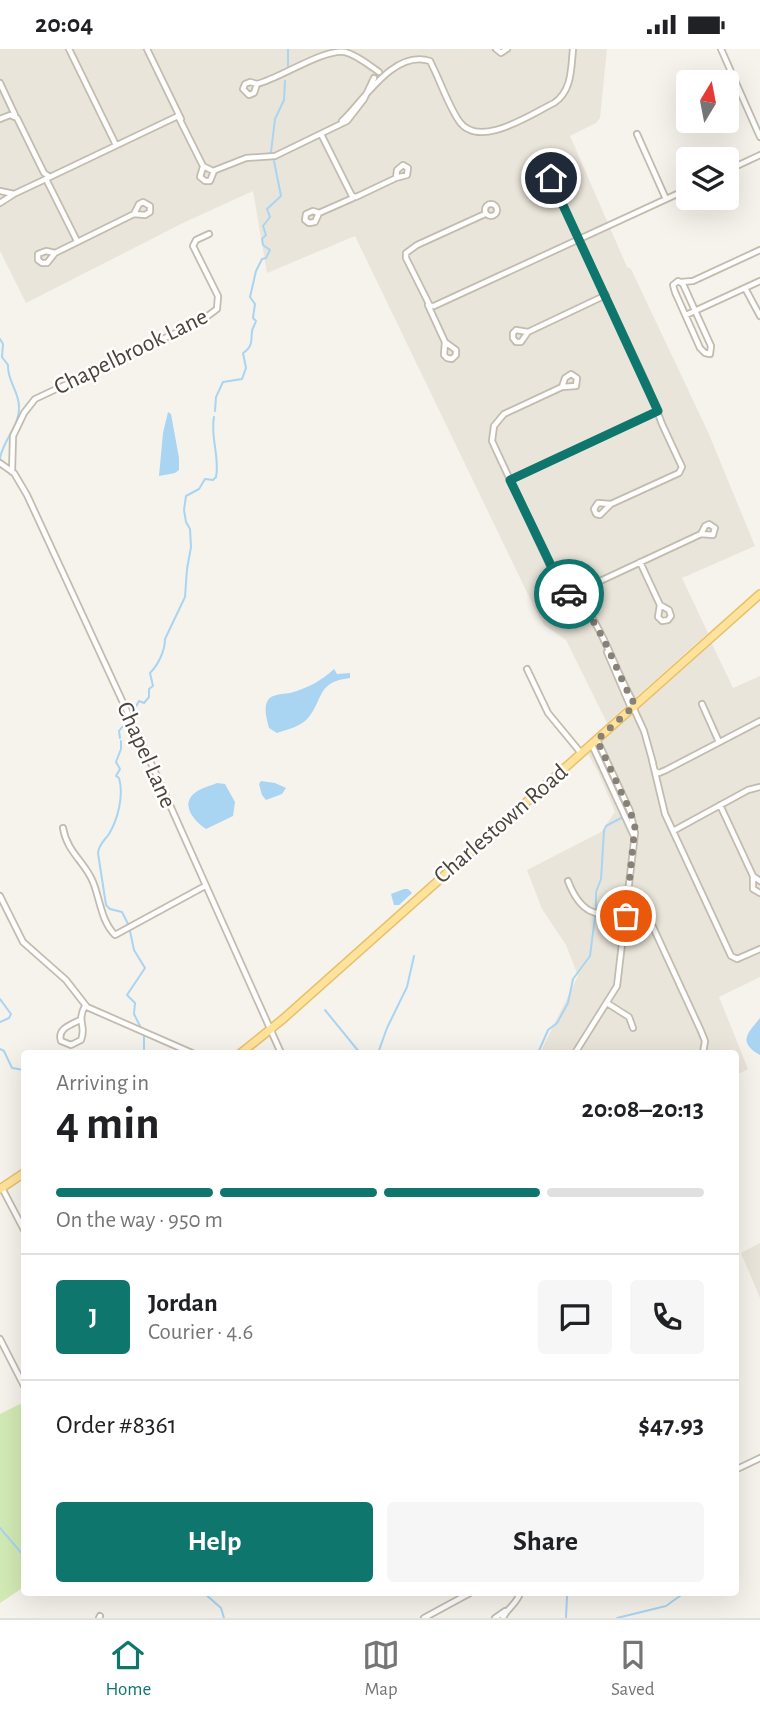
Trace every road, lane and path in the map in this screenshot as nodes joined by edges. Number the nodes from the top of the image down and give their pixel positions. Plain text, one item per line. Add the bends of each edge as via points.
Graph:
1 (69, 49) edge
2 (147, 49) edge
3 (496, 49) edge
4 (507, 49) edge
5 (573, 49) edge
6 (721, 49) edge
7 (418, 52) dead end
8 (0, 83) edge
9 (257, 84) dead end
10 (13, 116) junction
11 (0, 120) edge
12 (181, 120) junction
13 (321, 134) junction
14 (637, 134) dead end
15 (760, 137) edge
16 (116, 145) junction
17 (760, 155) edge
18 (739, 165) edge
19 (203, 166) junction
20 (214, 171) junction
21 (52, 177) junction
22 (396, 178) dead end
23 (46, 179) junction
24 (556, 190) dead end
25 (0, 191) edge
26 (14, 194) junction
27 (676, 194) edge
28 (354, 197) junction
29 (666, 199) junction
30 (0, 203) edge
31 (319, 213) dead end
32 (134, 214) dead end
33 (485, 214) dead end
34 (208, 234) dead end
35 (579, 239) junction
36 (77, 241) junction
37 (760, 250) edge
38 (55, 253) dead end
39 (760, 281) edge
40 (680, 282) junction
41 (745, 288) junction
42 (606, 295) junction
43 (428, 305) junction
44 (695, 311) junction
45 (686, 315) junction
46 (760, 316) edge
47 (760, 322) edge
48 (528, 332) dead end
49 (445, 342) dead end
50 (562, 387) dead end
51 (658, 411) junction
52 (1, 463) edge
53 (12, 471) junction
54 (510, 480) junction
55 (611, 504) dead end
56 (701, 534) dead end
57 (640, 562) junction
58 (760, 594) edge
59 (571, 596) junction
60 (660, 605) dead end
61 (527, 669) dead end
62 (702, 704) dead end
63 (633, 707) junction
64 (760, 721) edge
65 (594, 742) junction
66 (719, 742) junction
67 (582, 754) junction
68 (652, 760) junction
69 (760, 787) edge
70 (720, 805) junction
71 (63, 828) dead end
72 (673, 831) junction
73 (753, 876) junction
74 (568, 881) dead end
75 (760, 881) edge
76 (205, 886) junction
77 (760, 893) edge
78 (0, 896) edge
79 (626, 916) junction
80 (760, 949) edge
81 (607, 1003) junction
82 (85, 1006) junction
83 (80, 1020) junction
84 (633, 1027) dead end
85 (271, 1030) junction
86 (185, 1050) edge
87 (245, 1050) edge
88 (280, 1050) edge
89 (577, 1050) edge
90 (704, 1050) edge
91 (21, 1175) edge
92 (1, 1188) edge
93 (21, 1225) edge
94 (0, 1339) edge
95 (21, 1380) edge
96 (760, 1458) edge
97 (739, 1468) edge
98 (464, 1596) edge
99 (518, 1596) edge
100 (506, 1610) junction
101 (424, 1618) edge
102 (495, 1618) edge
103 (503, 1618) edge

1 - 16 street
2 - 12 street
3 - 4 street via 501,53
5 - 7 street via 562,97 498,130 480,134 461,124 429,61
6 - 15 street
8 - 10 street
9 - 13 street via 338,51 380,71 353,117
10 - 11 street
10 - 21 street via 44,173
12 - 16 street via 172,117
12 - 19 street
13 - 20 street via 275,156 246,158
13 - 28 street
14 - 29 street
16 - 21 street
17 - 18 street
19 - 20 street
19 - 20 street via 200,177 205,181 212,179
21 - 23 street
22 - 28 street
23 - 26 street
23 - 36 street
24 - 35 street
25 - 26 street
26 - 30 street
27 - 29 street
28 - 31 street
29 - 35 street
32 - 36 street
33 - 43 street via 406,253
34 - 53 street, Chapelbrook Lane via 193,246 218,296 217,309 201,321 35,399 13,436
35 - 42 street
35 - 43 street
36 - 38 street
37 - 40 street via 693,281
39 - 41 street
40 - 44 street
40 - 45 street via 673,287
41 - 44 street
41 - 46 street
42 - 48 street
42 - 51 street
43 - 49 street
44 - 45 street
44 - 45 street via 710,353 702,351
46 - 47 street
50 - 54 street via 496,421 492,441
51 - 54 street
51 - 55 street via 682,469
52 - 53 street, Chapel Lane
53 - 76 street, Chapel Lane
54 - 59 street via 558,580
56 - 57 street
57 - 59 street
57 - 60 street
58 - 63 main road, Charlestown Road
59 - 63 street via 589,613
61 - 67 street via 548,713
62 - 66 street
63 - 65 main road, Charlestown Road
63 - 68 street
64 - 66 street
65 - 67 main road, Charlestown Road
65 - 79 street via 635,825
66 - 68 street via 660,773
67 - 85 main road, Charlestown Road
68 - 72 street
69 - 70 street
70 - 72 street
70 - 73 street
71 - 76 street via 94,883 113,933
72 - 80 street via 730,955 737,959
73 - 75 street
73 - 77 street via 753,889
74 - 79 street via 586,910
76 - 85 street, Chapel Lane
78 - 82 street via 23,942 66,980
79 - 81 street via 618,980
79 - 90 street via 642,919 656,931 701,1031
81 - 84 street via 629,1017
81 - 89 street
82 - 83 street
82 - 86 street
83 - 83 street via 81,1040 71,1045 61,1041 60,1032
85 - 87 main road, Charlestown Road
85 - 88 street, Chapel Lane
91 - 92 main road
92 - 93 street
94 - 95 street
96 - 97 street
98 - 101 street
99 - 100 street
100 - 102 street
100 - 103 street

